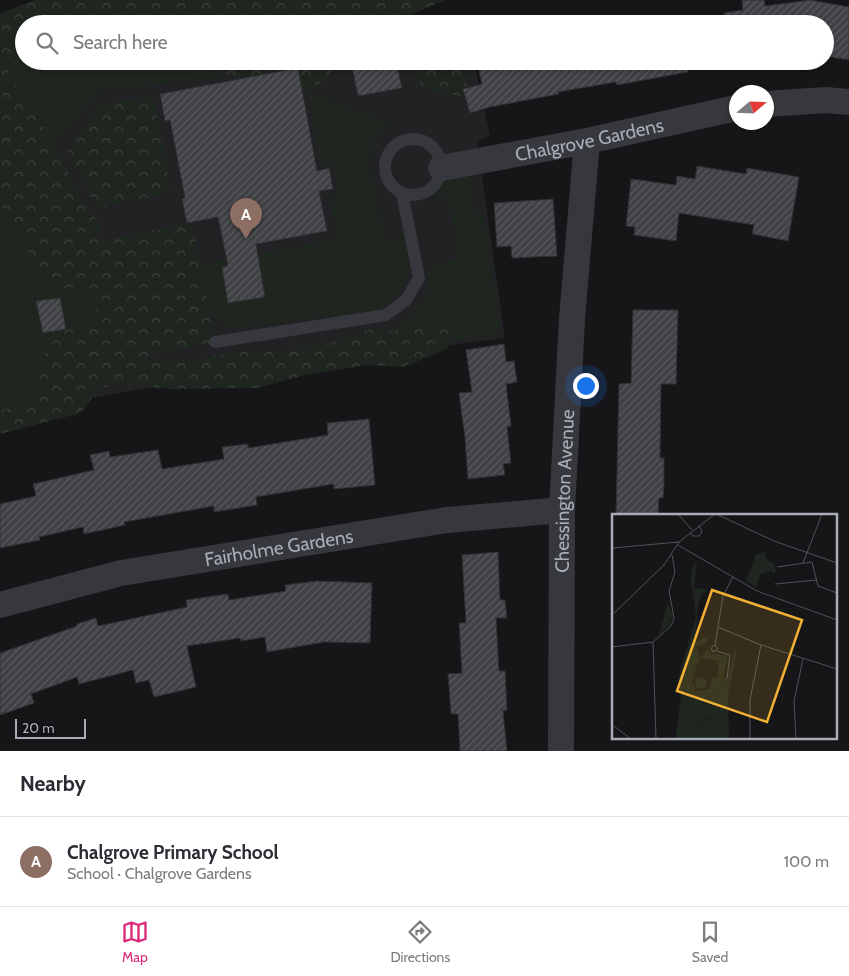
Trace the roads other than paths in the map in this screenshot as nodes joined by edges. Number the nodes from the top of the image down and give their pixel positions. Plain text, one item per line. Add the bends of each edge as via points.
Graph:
1 (849, 102) edge
2 (774, 103) edge
3 (729, 110) edge
4 (587, 141) junction
5 (441, 168) junction
6 (402, 193) junction
7 (215, 342) dead end
8 (562, 510) junction
9 (0, 605) edge
10 (561, 751) edge

1 - 2 street
3 - 4 street, Chalgrove Gardens
4 - 5 street, Chalgrove Gardens
4 - 8 street, Chessington Avenue via 572,319
5 - 6 lane via 437,182 430,189 422,194
5 - 6 lane via 435,149 428,143 409,139 396,144 390,151 385,172 389,182
6 - 7 lane via 419,278 406,300 386,315
8 - 9 street, Fairholme Gardens via 447,520 121,573
8 - 10 street, Chessington Avenue

